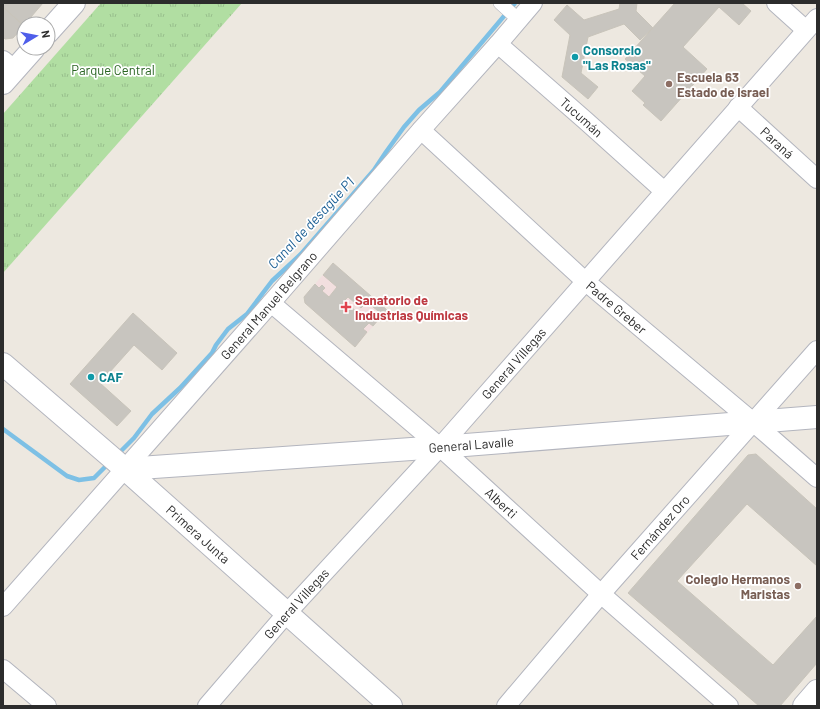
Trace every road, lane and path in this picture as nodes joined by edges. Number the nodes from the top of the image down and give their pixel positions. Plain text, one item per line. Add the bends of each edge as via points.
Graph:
1 (74, 3) edge
2 (533, 3) edge
3 (776, 3) edge
4 (501, 4) edge
5 (517, 18) junction
6 (56, 23) edge
7 (812, 24) edge
8 (498, 44) junction
9 (25, 56) edge
10 (7, 71) edge
11 (738, 107) junction
12 (420, 130) junction
13 (817, 179) edge
14 (664, 191) junction
15 (584, 281) junction
16 (271, 303) junction
17 (817, 350) edge
18 (5, 371) edge
19 (817, 417) edge
20 (753, 422) junction
21 (440, 446) junction
22 (125, 469) junction
23 (817, 478) edge
24 (601, 594) junction
25 (3, 607) edge
26 (287, 613) junction
27 (3, 669) edge
28 (817, 691) edge
29 (47, 706) edge
30 (207, 706) edge
31 (391, 706) edge
32 (506, 706) edge
33 (729, 706) edge
34 (804, 706) edge

1 - 6 street
2 - 5 street, General Manuel Belgrano
3 - 7 street
4 - 5 street
5 - 8 street, General Manuel Belgrano
7 - 11 street, General Villegas
8 - 12 street, General Manuel Belgrano
8 - 14 street, Tucumán
9 - 10 street
11 - 13 street, Paraná
11 - 14 street, General Villegas
12 - 15 street, Padre Greber
12 - 16 street, General Manuel Belgrano
14 - 15 street, General Villegas
15 - 20 street, Padre Greber
15 - 21 street, General Villegas
16 - 21 street, Alberti
16 - 22 street, General Manuel Belgrano
17 - 20 street, Fernández Oro
18 - 22 street, Primera Junta
19 - 20 street, General Lavalle
20 - 21 street, General Lavalle
20 - 23 street, Padre Greber
20 - 24 street, Fernández Oro
21 - 22 street, General Lavalle
21 - 24 street, Alberti
21 - 26 street, General Villegas
22 - 25 street, General Manuel Belgrano
22 - 26 street, Primera Junta
24 - 32 street, Fernández Oro
24 - 33 street, Alberti
26 - 30 street, General Villegas
26 - 31 street, Primera Junta
27 - 29 street
28 - 34 street

